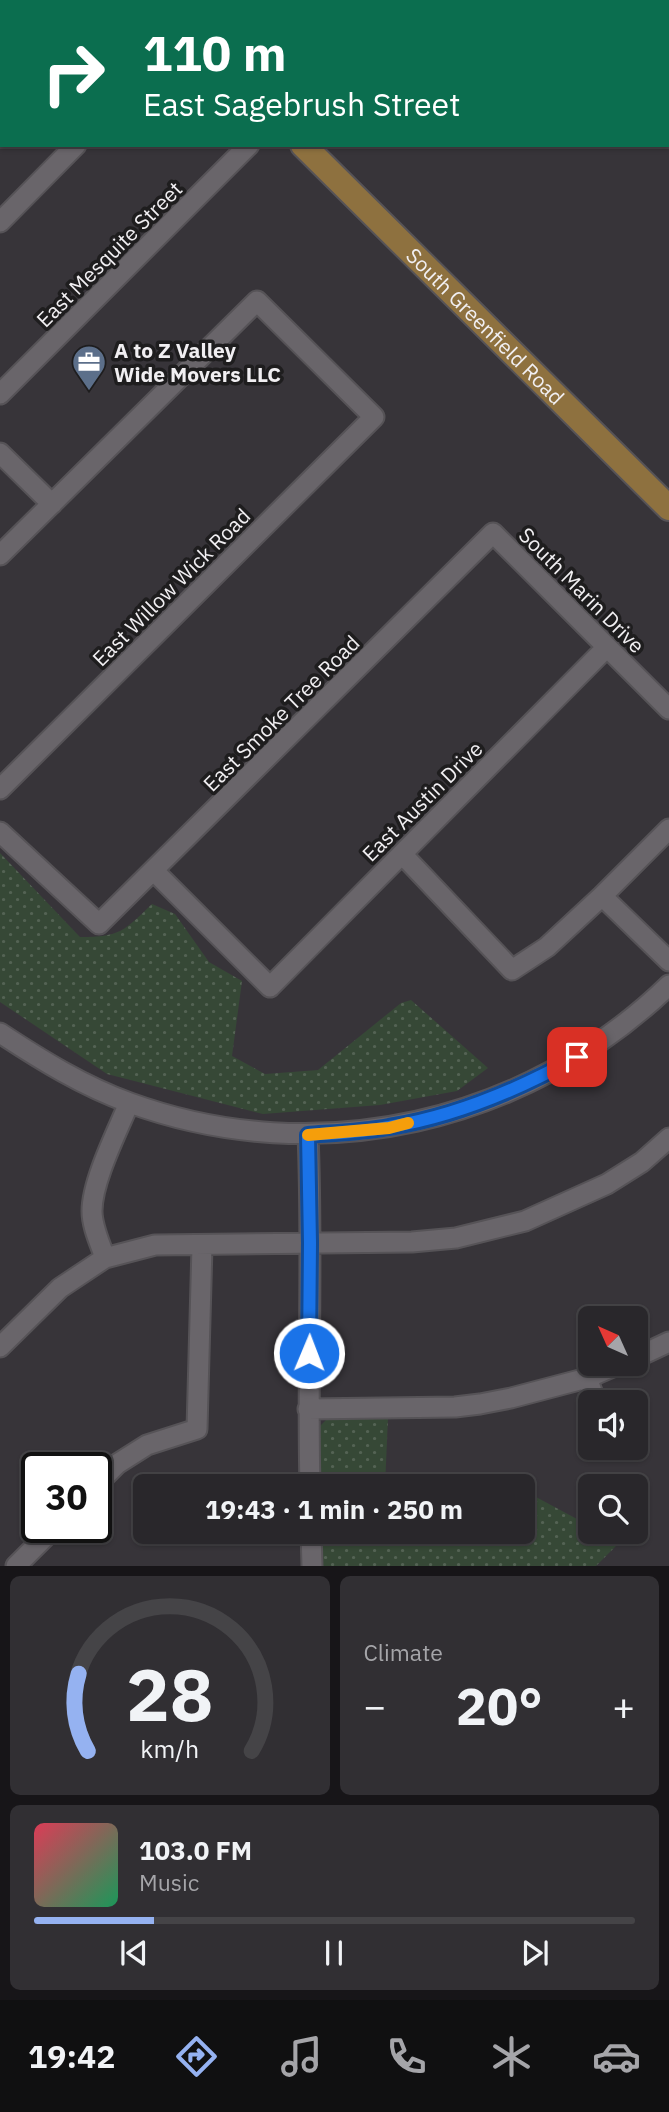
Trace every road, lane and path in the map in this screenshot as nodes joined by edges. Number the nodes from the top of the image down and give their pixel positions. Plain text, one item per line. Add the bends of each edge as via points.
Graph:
1 (74, 147) edge
2 (247, 147) edge
3 (305, 147) edge
4 (0, 222) edge
5 (0, 394) edge
6 (0, 453) edge
7 (52, 504) junction
8 (669, 508) edge
9 (493, 533) joint
10 (0, 555) edge
11 (607, 647) junction
12 (669, 709) edge
13 (0, 789) edge
14 (669, 829) edge
15 (0, 832) edge
16 (402, 854) junction
17 (154, 871) junction
18 (602, 896) junction
19 (669, 961) edge
20 (669, 985) edge
21 (0, 1033) edge
22 (129, 1103) junction
23 (308, 1135) junction
24 (669, 1138) edge
25 (310, 1243) junction
26 (202, 1245) junction
27 (105, 1258) junction
28 (669, 1342) edge
29 (0, 1347) edge
30 (648, 1352) edge
31 (592, 1376) edge
32 (587, 1378) junction
33 (592, 1390) edge
34 (308, 1409) junction
35 (112, 1469) edge
36 (310, 1474) edge
37 (39, 1543) edge
38 (312, 1544) edge
39 (16, 1566) edge
40 (312, 1566) edge

1 - 4 street
2 - 5 street, East Mesquite Street
3 - 8 main road, South Greenfield Road
6 - 7 street
7 - 10 street
7 - 13 street, East Willow Wick Road via 257,302 374,417
9 - 11 street, South Marin Drive
9 - 17 street, East Smoke Tree Road
11 - 12 street, South Marin Drive
11 - 16 street, East Austin Drive
14 - 18 street
15 - 17 street, East Smoke Tree Road via 99,924
16 - 17 street, East Austin Drive via 270,987
16 - 18 street via 512,971 547,947
18 - 19 street
20 - 23 street via 608,1037 548,1074 491,1100 389,1128
21 - 22 street via 58,1070
22 - 23 street via 192,1121
22 - 27 street via 92,1211
23 - 25 street
24 - 25 street via 607,1184 525,1221 456,1238
25 - 26 street
25 - 34 street
26 - 27 street via 155,1245
26 - 35 street via 197,1429 147,1445
27 - 29 street via 60,1288
28 - 30 street
31 - 32 street
32 - 33 street
32 - 34 street via 455,1407
34 - 36 street
37 - 39 street
38 - 40 street

